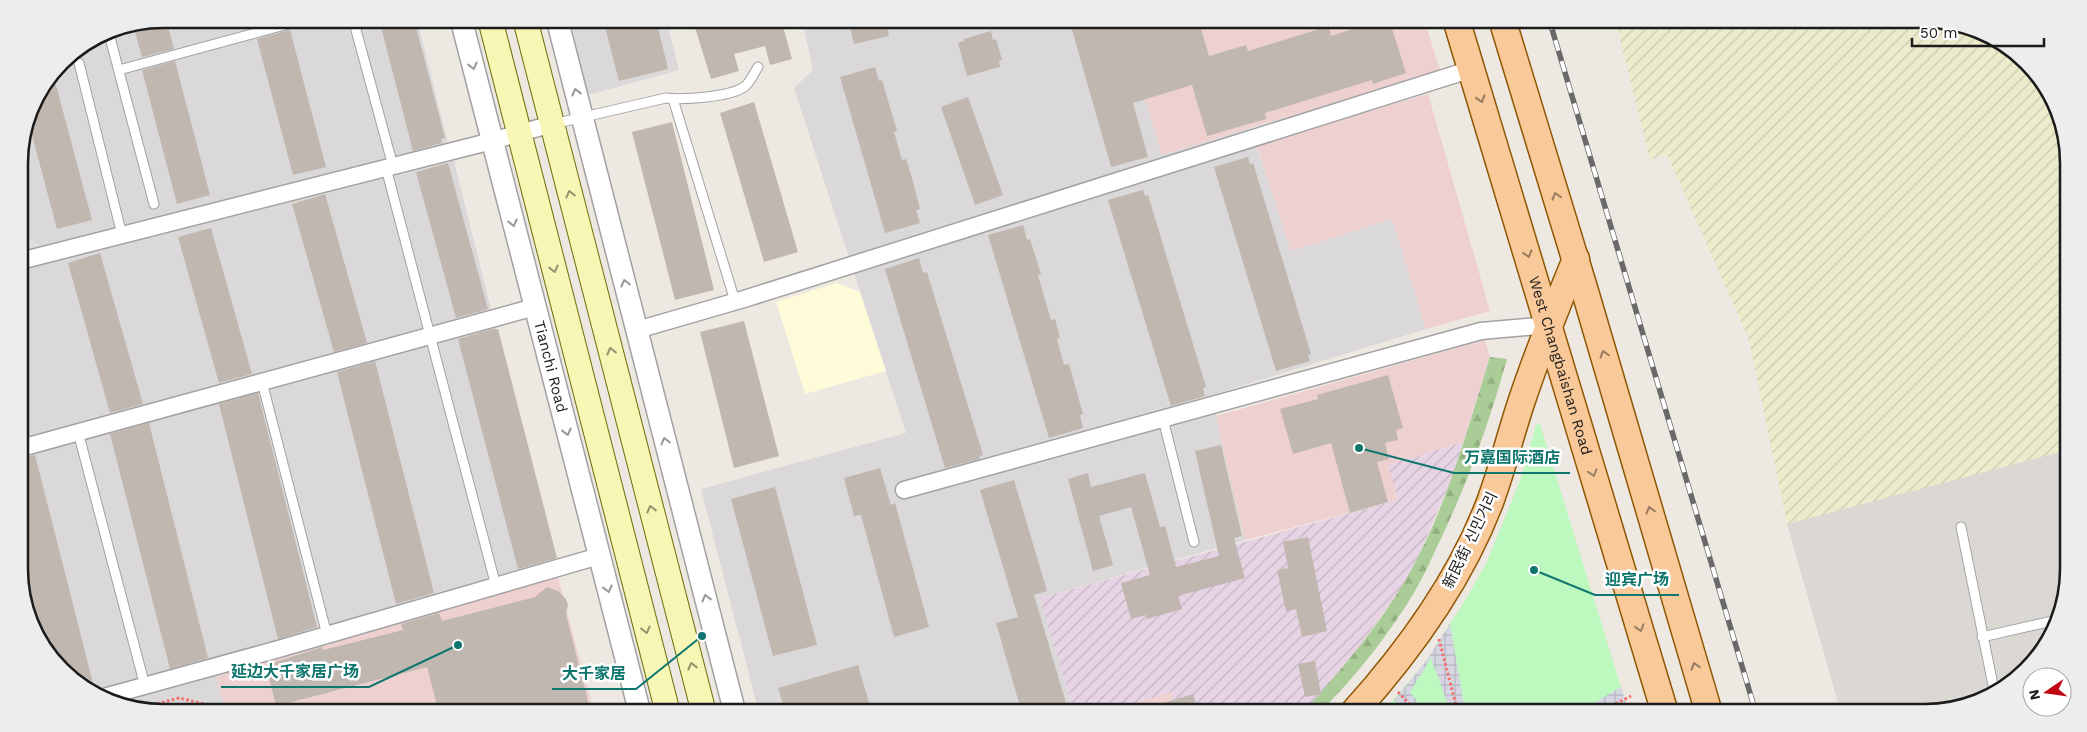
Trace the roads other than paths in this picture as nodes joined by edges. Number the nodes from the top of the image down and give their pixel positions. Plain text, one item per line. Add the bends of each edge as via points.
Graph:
1 (274, 28) edge
2 (355, 28) edge
3 (463, 28) edge
4 (492, 28) edge
5 (527, 28) edge
6 (559, 28) edge
7 (1459, 28) edge
8 (1505, 28) edge
9 (110, 38) edge
10 (79, 63) dead end
11 (758, 67) dead end
12 (1472, 69) junction
13 (119, 70) junction
14 (673, 99) junction
15 (582, 117) junction
16 (552, 124) junction
17 (519, 134) junction
18 (492, 141) junction
19 (389, 167) junction
20 (154, 204) dead end
21 (122, 235) junction
22 (28, 259) edge
23 (1576, 259) junction
24 (735, 302) junction
25 (535, 306) junction
26 (1549, 326) junction
27 (637, 330) junction
28 (430, 335) junction
29 (262, 382) junction
30 (1163, 419) junction
31 (78, 432) junction
32 (28, 446) edge
33 (904, 490) dead end
34 (1960, 527) dead end
35 (1194, 542) dead end
36 (599, 556) junction
37 (496, 586) junction
38 (2049, 622) edge
39 (328, 635) junction
40 (1982, 637) junction
41 (1993, 685) edge
42 (145, 686) junction
43 (113, 695) edge
44 (638, 704) edge
45 (666, 704) edge
46 (702, 704) edge
47 (733, 704) edge
48 (1361, 704) edge
49 (1662, 704) edge
50 (1706, 704) edge

1 - 13 lane
2 - 19 lane
3 -> 18 street, Tianchi Road
4 - 17 main road, Tianchi Road
5 - 16 main road
15 -> 6 street
7 - 12 main road, West Changbaishan Road
23 -> 8 main road
9 - 13 lane
10 - 21 lane
11 - 14 lane via 744,87 697,99
12 - 24 street
12 -> 26 main road, West Changbaishan Road
13 - 20 lane
14 - 15 lane
14 - 24 lane
15 - 16 lane
27 -> 15 street
16 - 17 street
46 -> 16 main road
17 - 18 street
17 -> 45 main road, Tianchi Road
18 - 19 street
18 -> 25 street, Tianchi Road
19 - 21 street
19 - 28 lane
21 - 22 street
23 - 26 main road, 新民街 신민거리
50 -> 23 main road
24 - 27 street
25 - 28 street
25 -> 36 street, Tianchi Road
26 - 30 street via 1481,331
26 - 48 main road, 新民街 신민거리 via 1490,502 1471,543 1418,635
26 -> 49 main road, West Changbaishan Road
47 -> 27 street
28 - 29 street
28 - 37 lane
29 - 31 street
29 - 39 lane
30 - 33 street
30 - 35 lane
31 - 32 street
31 - 42 lane
34 - 40 lane
36 - 37 street
36 -> 44 street, Tianchi Road
37 - 39 street
38 - 40 lane
39 - 42 street
40 - 41 lane
42 - 43 street

